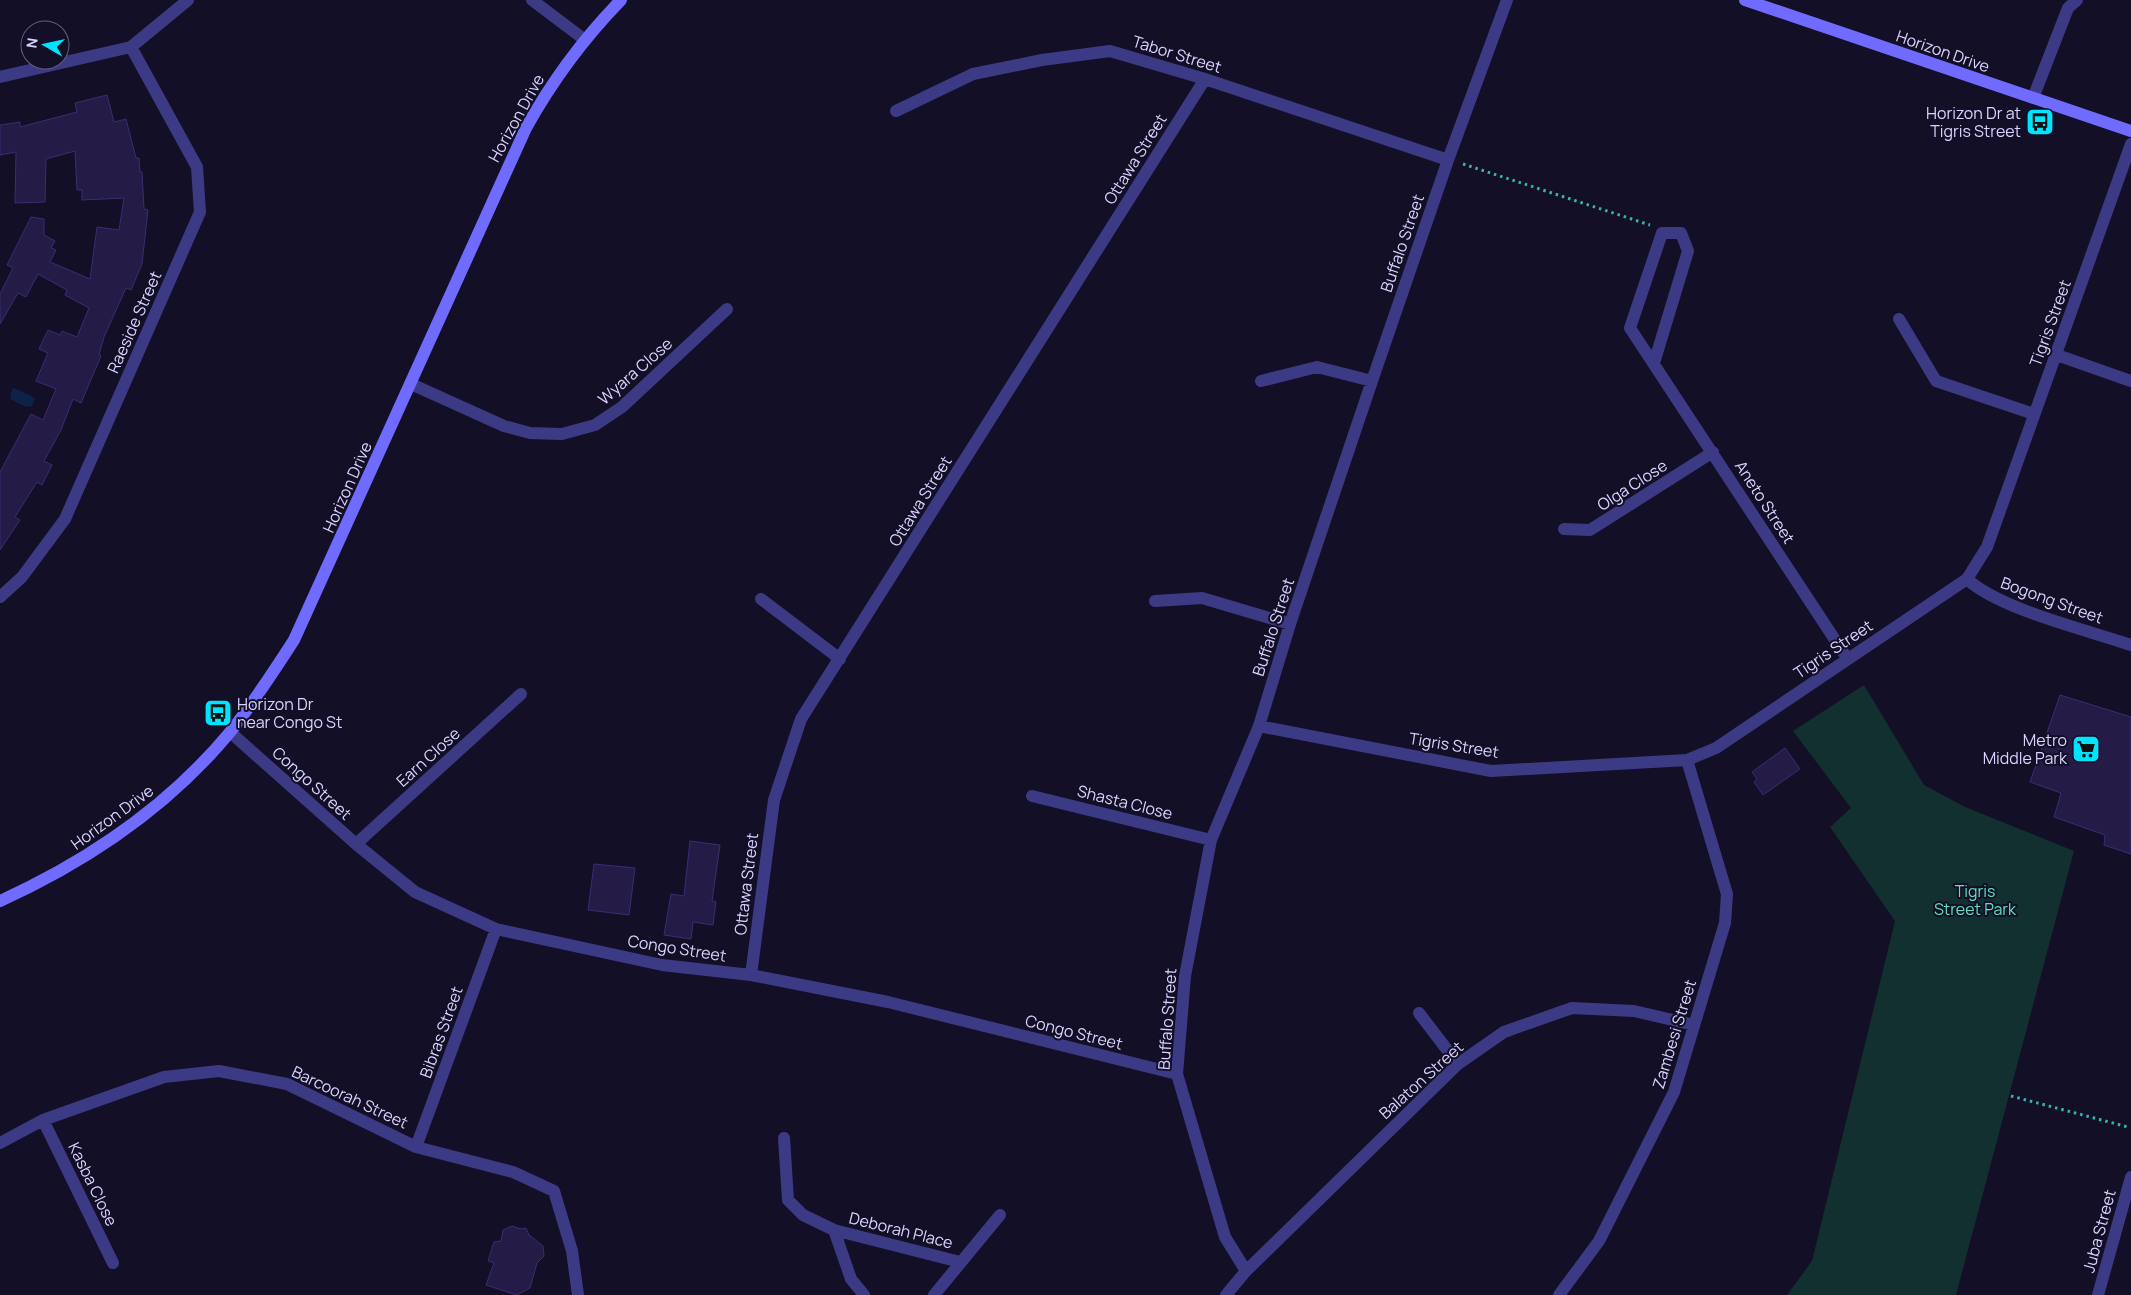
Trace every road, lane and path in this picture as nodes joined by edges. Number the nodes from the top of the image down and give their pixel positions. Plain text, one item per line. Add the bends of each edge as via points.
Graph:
1 (188, 0) edge
2 (532, 0) edge
3 (621, 0) edge
4 (1507, 0) edge
5 (1745, 0) edge
6 (2077, 0) edge
7 (1764, 3) edge
8 (585, 40) junction
9 (131, 47) junction
10 (0, 77) edge
11 (1205, 79) junction
12 (2033, 98) junction
13 (896, 111) dead end
14 (2131, 132) edge
15 (2131, 144) edge
16 (1448, 160) junction
17 (1662, 234) junction
18 (727, 309) dead end
19 (1899, 319) dead end
20 (2057, 355) junction
21 (1654, 363) junction
22 (1261, 381) dead end
23 (1372, 381) junction
24 (2131, 381) edge
25 (412, 384) junction
26 (2034, 414) junction
27 (1713, 452) junction
28 (1564, 529) dead end
29 (1967, 578) junction
30 (0, 597) edge
31 (761, 598) dead end
32 (1154, 601) dead end
33 (1290, 624) junction
34 (2131, 645) edge
35 (840, 658) junction
36 (1847, 658) junction
37 (521, 694) dead end
38 (1259, 726) junction
39 (230, 732) junction
40 (1687, 760) junction
41 (1032, 796) dead end
42 (1211, 840) junction
43 (356, 844) junction
44 (0, 901) edge
45 (496, 929) junction
46 (751, 975) junction
47 (1419, 1013) dead end
48 (1694, 1025) junction
49 (1458, 1064) junction
50 (1177, 1074) junction
51 (2010, 1096) dead end
52 (43, 1120) junction
53 (2128, 1127) dead end
54 (784, 1138) dead end
55 (0, 1143) edge
56 (416, 1147) junction
57 (2131, 1177) edge
58 (1000, 1215) dead end
59 (834, 1230) junction
60 (960, 1262) junction
61 (113, 1263) dead end
62 (1246, 1271) junction
63 (578, 1295) edge
64 (864, 1295) edge
65 (934, 1295) edge
66 (1226, 1295) edge
67 (1559, 1295) edge
68 (2098, 1295) edge

1 - 9 street
2 - 8 street
3 - 8 street, Horizon Drive
4 - 16 street, Buffalo Street
5 - 7 street, Horizon Drive
6 - 12 street via 2068,8
7 - 12 street, Horizon Drive
8 - 25 street, Horizon Drive via 526,128
9 - 10 street
9 - 30 street, Raeside Street via 198,167 200,212 65,519 22,577
11 - 13 street, Tabor Street via 1110,51 973,74
11 - 16 street, Tabor Street
11 - 35 street, Ottawa Street
12 - 14 street, Horizon Drive
15 - 20 street, Tigris Street
16 - 17 path via 1653,226
16 - 23 street, Buffalo Street
17 - 21 street, Aneto Street via 1630,328
17 - 21 street via 1681,233 1688,251
18 - 25 street, Wyara Close via 622,407 595,425 562,434 530,433 504,426
19 - 26 street via 1936,381
20 - 24 street
20 - 26 street, Tigris Street
21 - 27 street, Aneto Street
22 - 23 street via 1317,367
23 - 33 street, Buffalo Street
25 - 39 street, Horizon Drive via 294,640
26 - 29 street, Tigris Street via 1987,547
27 - 28 street, Olga Close via 1590,530
27 - 36 street, Aneto Street
29 - 34 street, Bogong Street via 1977,588 2008,604
29 - 36 street, Tigris Street
31 - 35 street
32 - 33 street via 1202,598
33 - 38 street, Buffalo Street
35 - 46 street, Ottawa Street via 801,719 774,800
36 - 40 street, Tigris Street via 1716,748
37 - 43 street, Earn Close
38 - 40 street, Tigris Street via 1491,771
38 - 42 street, Buffalo Street
39 - 43 street, Congo Street
39 - 44 street, Horizon Drive via 170,794 115,836 71,866
40 - 48 street, Zambesi Street via 1727,894 1725,923
41 - 42 street, Shasta Close
42 - 50 street, Buffalo Street via 1185,976
43 - 45 street, Congo Street via 415,892
45 - 46 street, Congo Street via 662,965
45 - 56 street, Bibras Street
46 - 50 street, Congo Street via 888,1002
47 - 49 street
48 - 49 street, Balaton Street via 1634,1011 1572,1008 1504,1032
48 - 67 street, Zambesi Street via 1670,1101 1599,1241
49 - 62 street, Balaton Street
50 - 62 street, Buffalo Street via 1225,1238
51 - 53 path
52 - 55 street, Barcoorah Street
52 - 56 street, Barcoorah Street via 164,1077 219,1071 287,1084
52 - 61 street, Kasba Close
54 - 59 street, Deborah Place via 788,1200 803,1215
56 - 63 street, Barcoorah Street via 513,1172 554,1191 572,1251
57 - 68 street, Juba Street
58 - 60 street, Deborah Place
59 - 60 street, Deborah Place
59 - 64 street, Deborah Place via 851,1279
60 - 65 street, Deborah Place
62 - 66 street, Balaton Street

